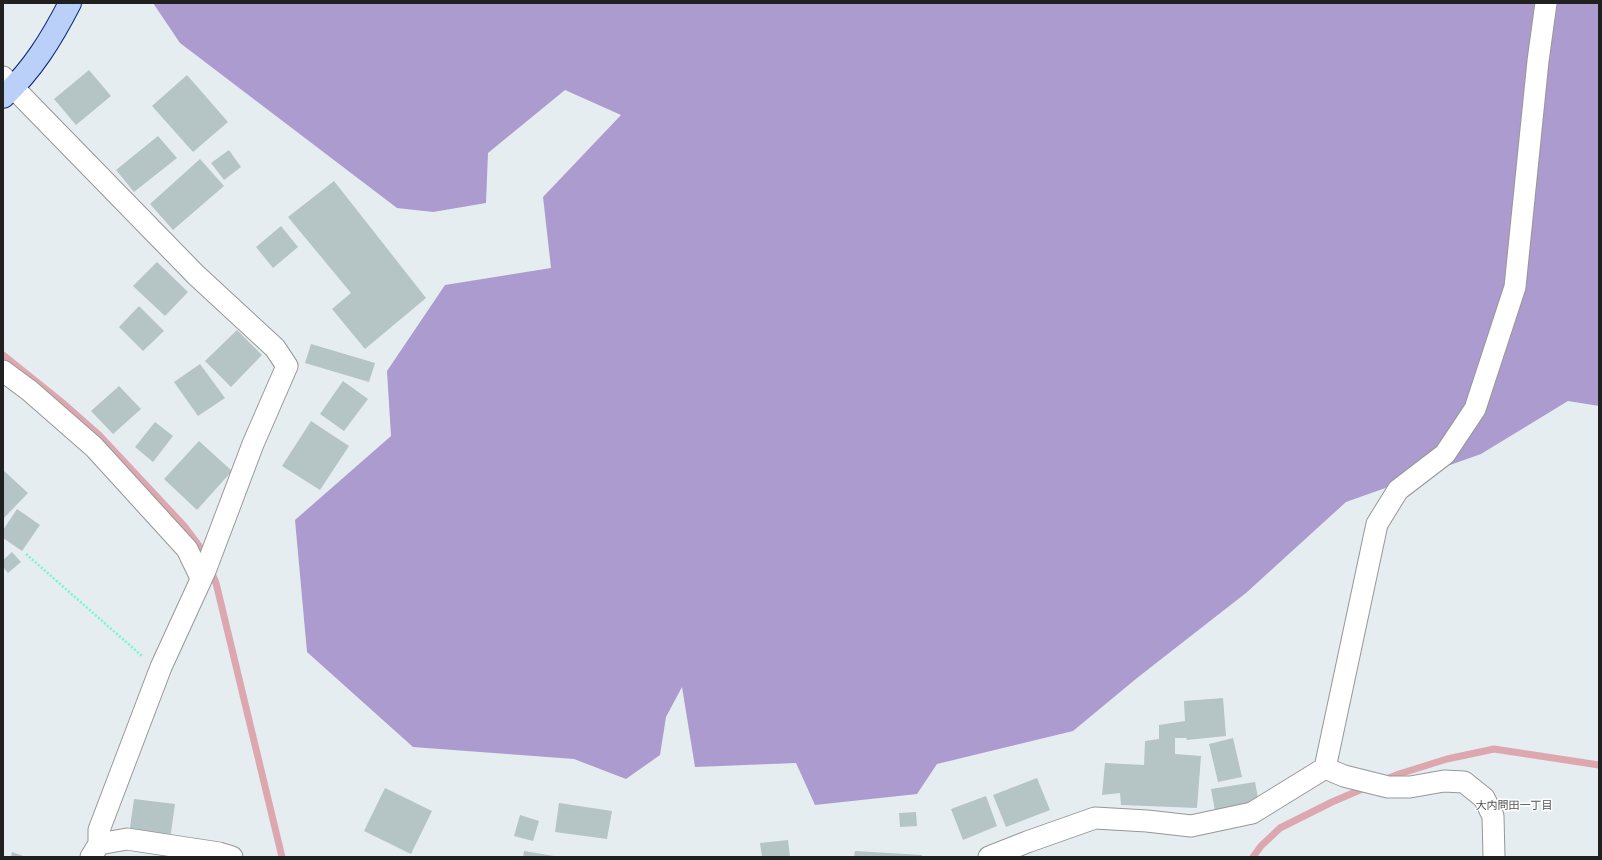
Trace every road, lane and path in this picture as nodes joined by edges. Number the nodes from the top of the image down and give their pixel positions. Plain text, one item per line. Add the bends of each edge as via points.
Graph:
1 (70, 3) edge
2 (1546, 3) edge
3 (6, 87) edge
4 (3, 371) edge
5 (26, 554) dead end
6 (203, 574) junction
7 (161, 667) junction
8 (1325, 768) junction
9 (95, 850) edge
10 (232, 857) edge
11 (989, 857) edge
12 (1494, 857) edge

1 - 3 street via 40,56
2 - 8 street via 1515,287 1475,409 1445,454 1398,490 1378,524
3 - 6 street via 196,275 275,348 287,366 253,444
4 - 6 street via 30,390 94,447 187,549
5 - 7 path via 140,654
6 - 7 street
7 - 9 street via 99,830
8 - 11 street via 1252,813 1192,826 1096,818
8 - 12 street via 1344,776 1388,787 1410,787 1444,781 1464,782 1484,798 1493,816
9 - 10 street via 127,839

